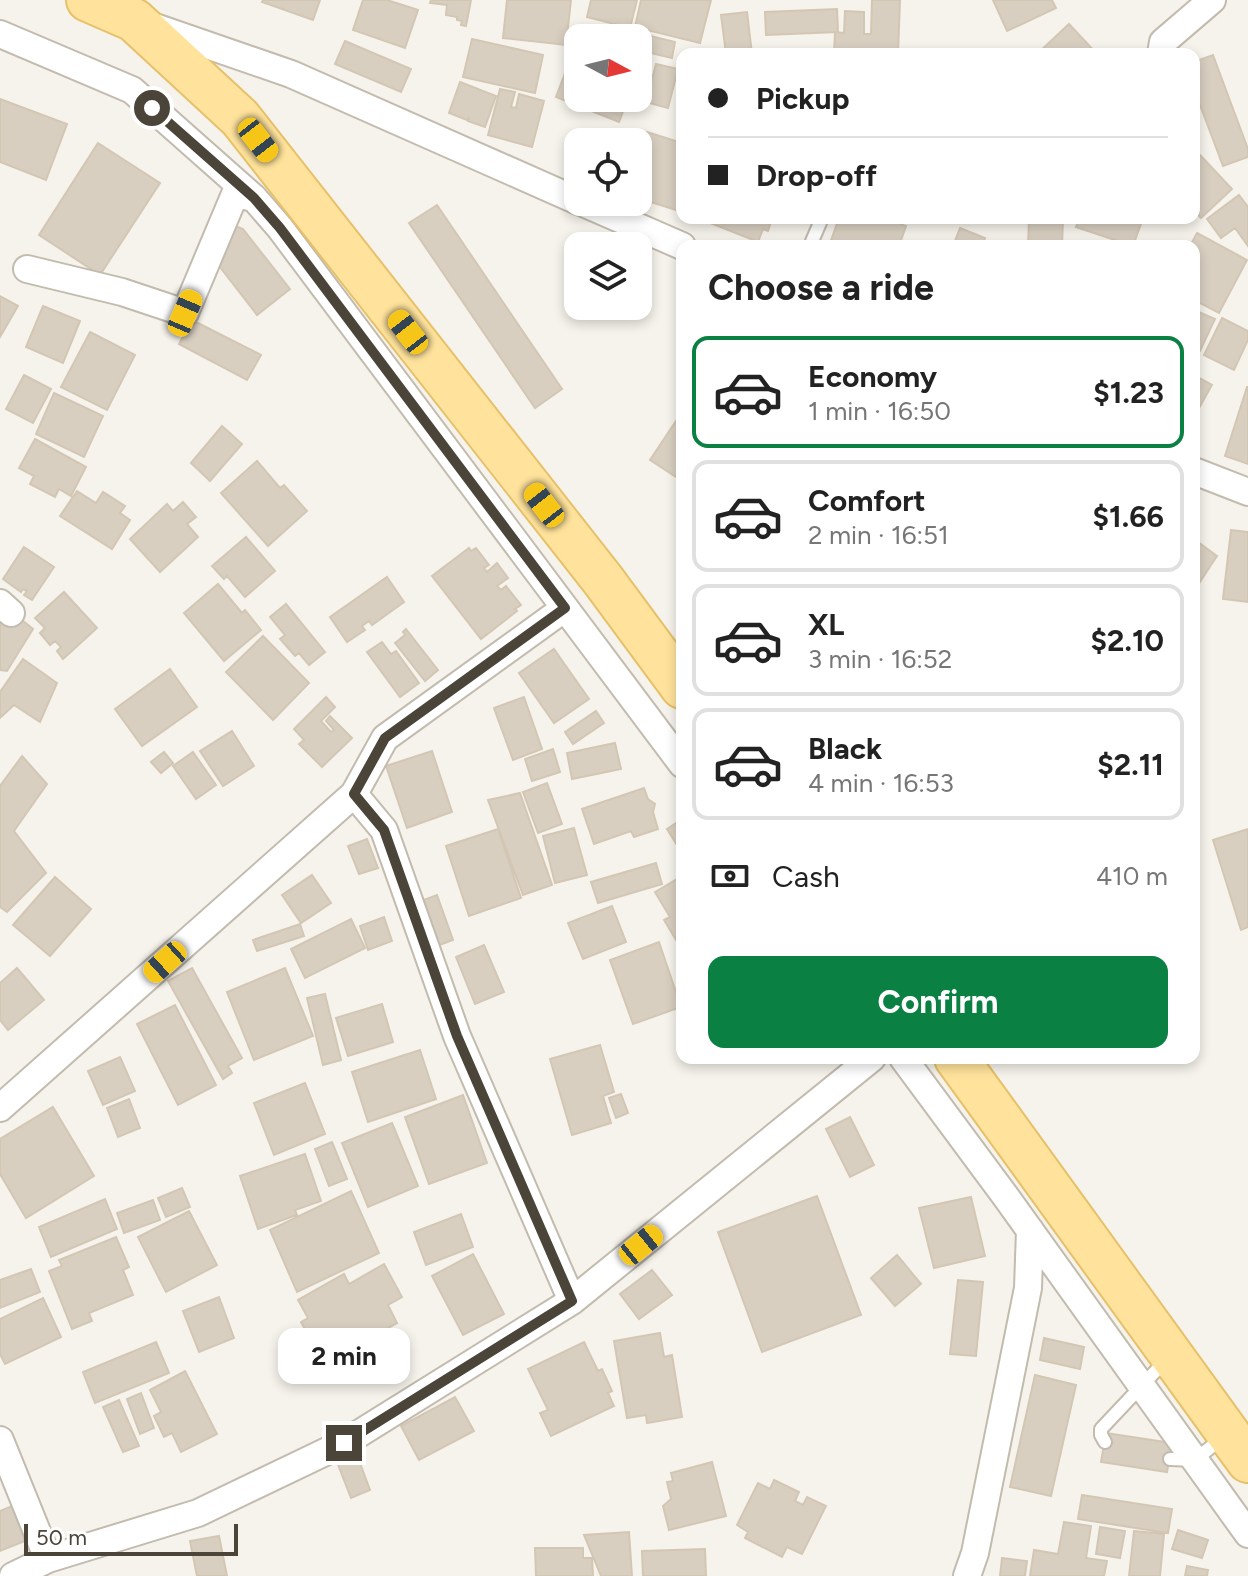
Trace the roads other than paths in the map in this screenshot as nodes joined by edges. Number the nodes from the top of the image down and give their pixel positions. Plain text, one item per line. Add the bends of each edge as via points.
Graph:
1 (88, 0) edge
2 (1212, 0) edge
3 (134, 20) junction
4 (0, 34) edge
5 (1162, 48) edge
6 (564, 194) edge
7 (254, 198) junction
8 (614, 216) edge
9 (295, 218) junction
10 (676, 243) edge
11 (27, 269) dead end
12 (1200, 473) edge
13 (1248, 492) edge
14 (565, 608) junction
15 (676, 679) edge
16 (676, 756) edge
17 (354, 794) junction
18 (865, 1064) edge
19 (907, 1064) edge
20 (960, 1064) edge
21 (0, 1108) edge
22 (1040, 1173) junction
23 (1006, 1197) junction
24 (1030, 1230) junction
25 (572, 1301) junction
26 (1171, 1354) junction
27 (1142, 1387) junction
28 (0, 1440) edge
29 (1105, 1442) dead end
30 (1241, 1446) edge
31 (1182, 1460) junction
32 (1248, 1534) edge
33 (48, 1559) junction
34 (13, 1576) edge
35 (967, 1576) edge

1 - 3 main road
2 - 5 street
3 - 6 street via 291,74
3 - 9 main road via 240,118
4 - 7 street via 132,90
7 - 9 street
7 - 11 street via 235,194 185,313
8 - 10 street
9 - 14 street
9 - 15 main road via 593,567
12 - 13 street
14 - 16 street
14 - 17 street via 385,738
17 - 21 street
17 - 25 street via 384,830 457,1036
18 - 25 street
19 - 23 street
20 - 22 main road
22 - 23 street
22 - 26 main road
23 - 24 street
24 - 27 street
24 - 35 street via 1028,1288
25 - 33 street via 344,1443 198,1513
26 - 27 lane
26 - 30 main road
27 - 29 lane via 1101,1429
27 - 31 street
28 - 33 street
30 - 31 lane
31 - 32 street
33 - 34 street

